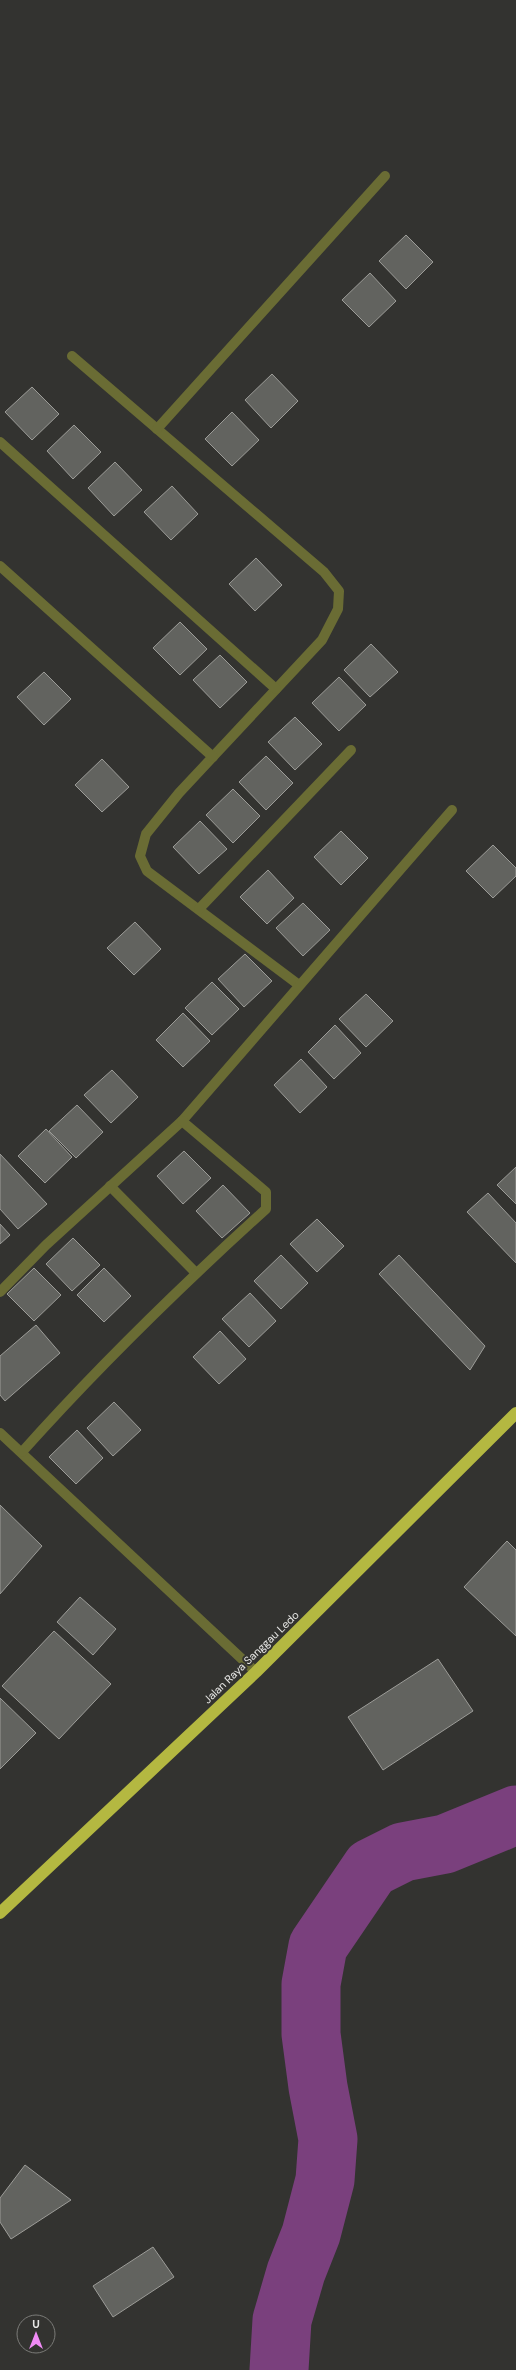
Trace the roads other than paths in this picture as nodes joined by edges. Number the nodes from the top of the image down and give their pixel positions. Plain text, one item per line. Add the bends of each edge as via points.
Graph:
1 (385, 176) dead end
2 (72, 356) dead end
3 (157, 429) junction
4 (0, 442) edge
5 (0, 566) edge
6 (276, 689) junction
7 (351, 750) dead end
8 (213, 757) junction
9 (452, 810) dead end
10 (199, 909) junction
11 (300, 985) junction
12 (182, 1121) junction
13 (110, 1186) junction
14 (196, 1273) junction
15 (0, 1292) edge
16 (516, 1413) edge
17 (0, 1433) edge
18 (22, 1452) junction
19 (256, 1672) junction
20 (0, 1913) edge

1 - 3 street
2 - 3 street
3 - 6 street via 324,572 339,591 338,609 322,640
4 - 6 street
5 - 8 street
6 - 8 street
7 - 10 street
8 - 10 street via 179,793 146,834 140,856 147,871
9 - 11 street
10 - 11 street
11 - 12 street
12 - 13 street
12 - 14 street via 261,1187 268,1199 266,1209
13 - 14 street
13 - 15 street
14 - 18 street via 66,1403
16 - 19 highway, Jalan Raya Sanggau Ledo
17 - 18 street
18 - 19 street
19 - 20 highway, Jalan Raya Sanggau Ledo

